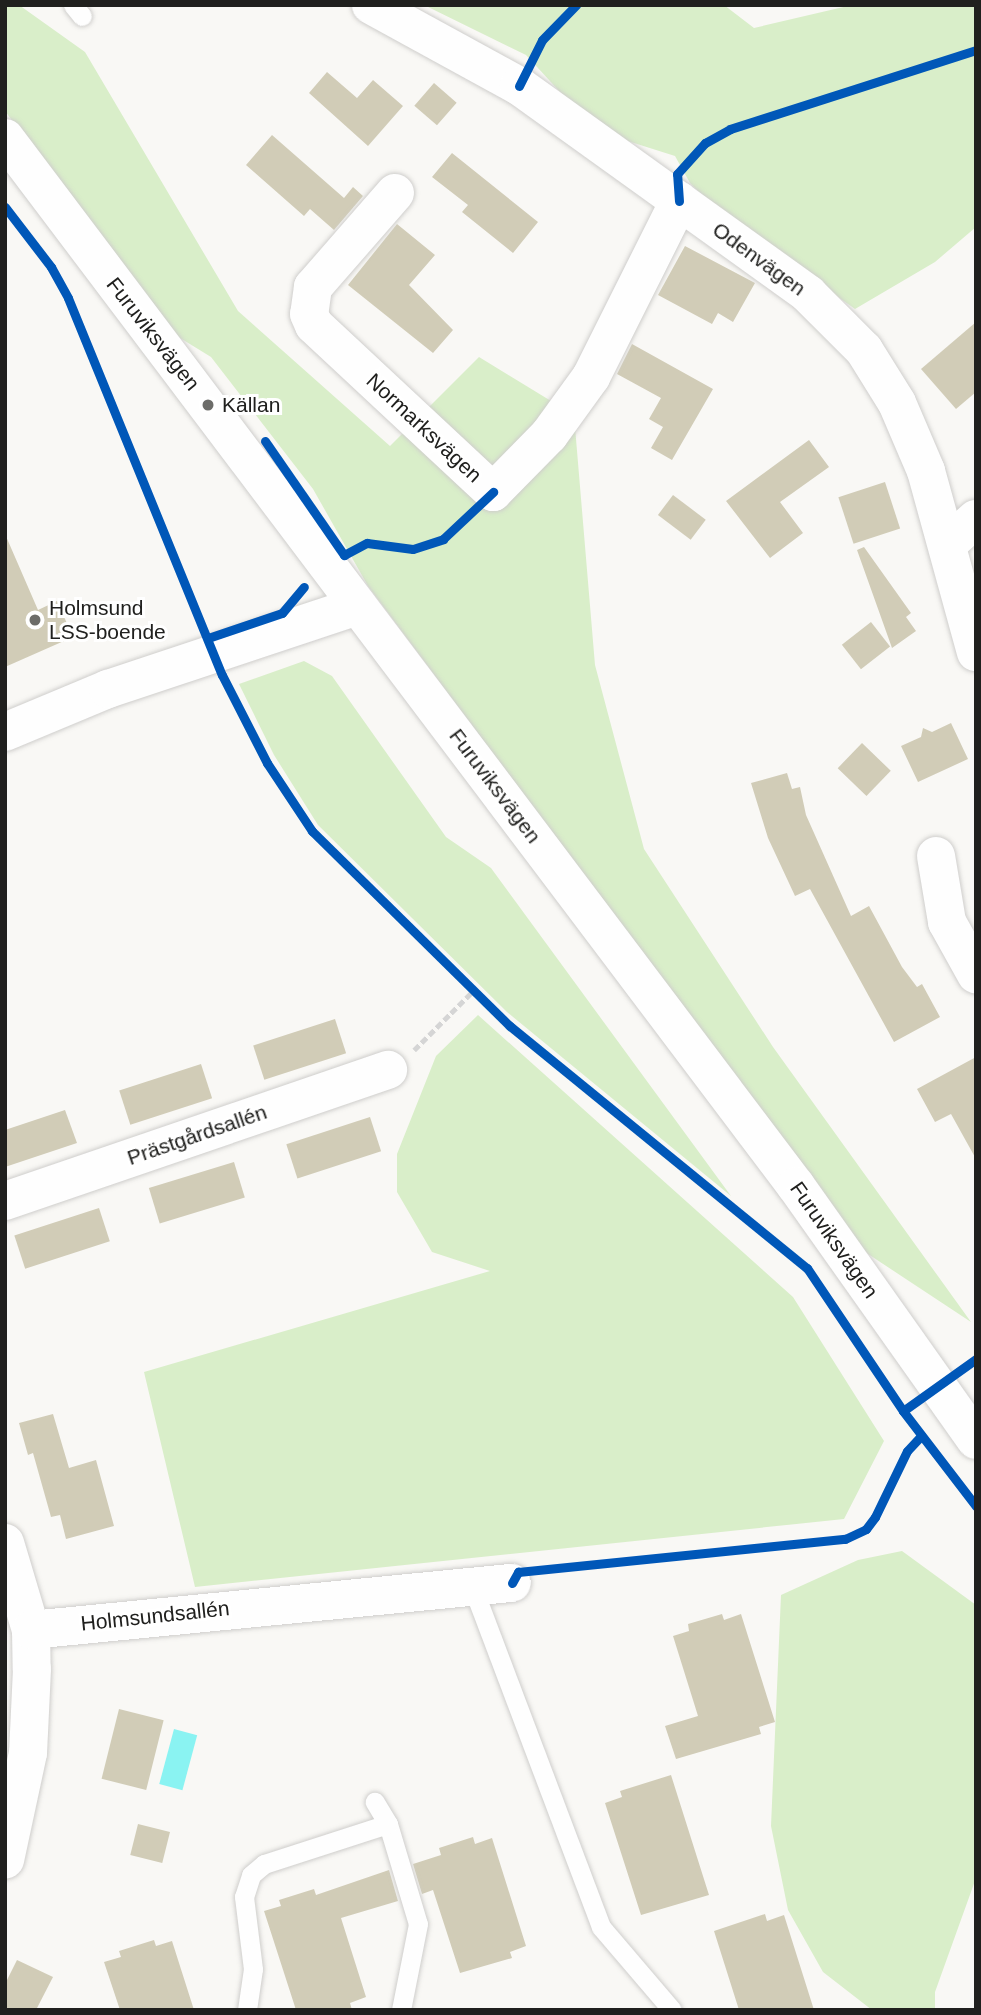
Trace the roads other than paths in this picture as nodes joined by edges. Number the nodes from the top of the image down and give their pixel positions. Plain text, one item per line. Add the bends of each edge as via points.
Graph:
1 (371, 5) edge
2 (5, 138) edge
3 (396, 193) dead end
4 (679, 201) junction
5 (962, 531) edge
6 (358, 606) junction
7 (976, 652) edge
8 (5, 732) edge
9 (936, 856) dead end
10 (976, 974) edge
11 (388, 1070) road end
12 (5, 1201) edge
13 (974, 1434) edge
14 (5, 1543) edge
15 (512, 1583) dead end
16 (473, 1588) junction
17 (31, 1630) junction
18 (374, 1802) dead end
19 (388, 1824) junction
20 (5, 1860) edge
21 (247, 2010) edge
22 (401, 2010) edge
23 (672, 2010) edge

1 - 4 street, Odenvägen via 519,86
2 - 6 street, Furuviksvägen
3 - 4 street, Normarksvägen via 313,287 309,314 314,325 493,492 550,436 591,377
4 - 5 street, Odenvägen via 808,294 864,350 897,403
5 - 7 street, Odenvägen
6 - 8 street via 108,689
6 - 13 street, Furuviksvägen via 796,1186
9 - 10 street via 947,922
11 - 12 street, Prästgårdsallén
14 - 17 street
15 - 16 street, Holmsundsallén
16 - 17 street, Holmsundsallén via 317,1599
16 - 23 lane via 601,1927
17 - 20 street via 28,1753
18 - 19 lane
19 - 21 lane via 275,1860 251,1875 244,1897 253,1969
19 - 22 lane via 418,1924

